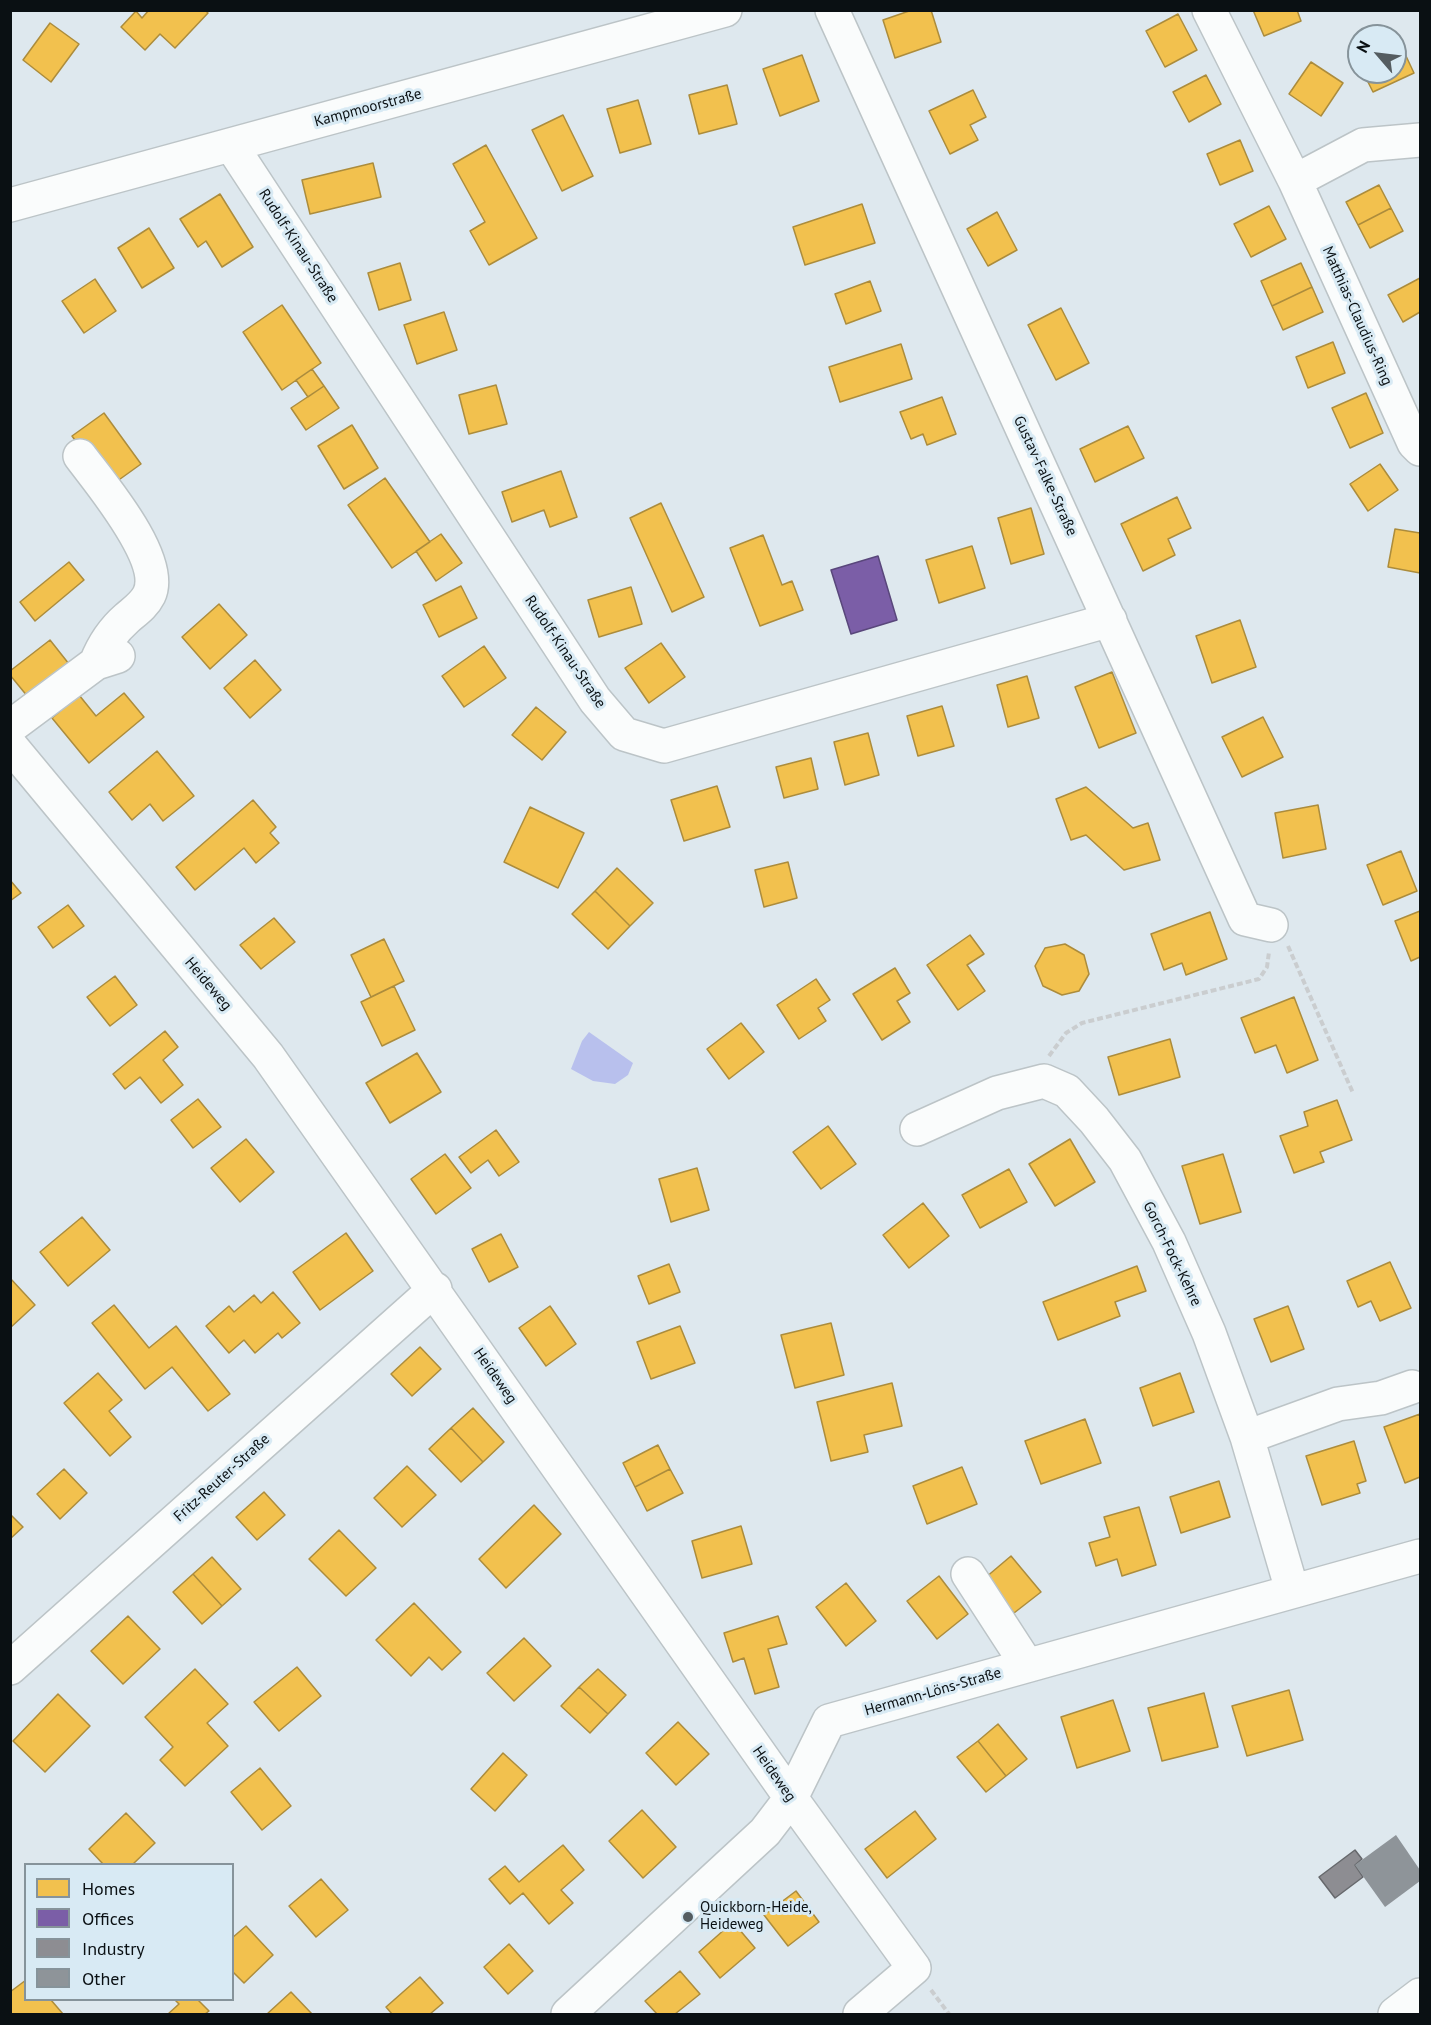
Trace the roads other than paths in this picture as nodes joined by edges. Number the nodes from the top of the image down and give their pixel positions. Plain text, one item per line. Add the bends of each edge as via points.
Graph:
1 (725, 10) edge
2 (832, 10) edge
3 (1209, 10) edge
4 (1420, 140) edge
5 (231, 145) junction
6 (1295, 181) junction
7 (10, 205) edge
8 (1420, 449) edge
9 (80, 456) dead end
10 (1110, 620) junction
11 (10, 727) edge
12 (10, 745) edge
13 (1271, 924) road end
14 (917, 1129) dead end
15 (435, 1289) junction
16 (1412, 1387) dead end
17 (1247, 1437) junction
18 (1420, 1556) edge
19 (968, 1574) dead end
20 (1292, 1590) junction
21 (1027, 1665) junction
22 (10, 1668) edge
23 (790, 1798) junction
24 (1420, 1995) edge
25 (568, 2014) edge
26 (860, 2014) edge
27 (1395, 2014) edge

1 - 5 street, Kampmoorstraße
2 - 10 street, Gustav-Falke-Straße
3 - 6 street, Matthias-Claudius-Ring
4 - 6 street via 1363,145
5 - 7 street, Kampmoorstraße
5 - 10 street, Rudolf-Kinau-Straße via 595,700 624,734 664,746
6 - 8 street, Matthias-Claudius-Ring
9 - 11 street via 135,530 152,583 149,595 104,643 110,658
10 - 13 street, Gustav-Falke-Straße via 1245,919
12 - 15 street, Heideweg via 268,1056
14 - 17 street, Gorch-Fock-Kehre via 997,1093 1044,1081 1067,1090 1125,1160 1169,1242
15 - 22 street, Fritz-Reuter-Straße
15 - 23 street, Heideweg
16 - 17 street via 1382,1398 1338,1404
17 - 20 street, Gorch-Fock-Kehre
18 - 20 street, Hermann-Löns-Straße
19 - 21 street
20 - 21 street, Hermann-Löns-Straße
21 - 23 street, Hermann-Löns-Straße via 829,1721
23 - 25 street, Hermann-Löns-Straße via 765,1832
23 - 26 street, Heideweg via 914,1968
24 - 27 street

